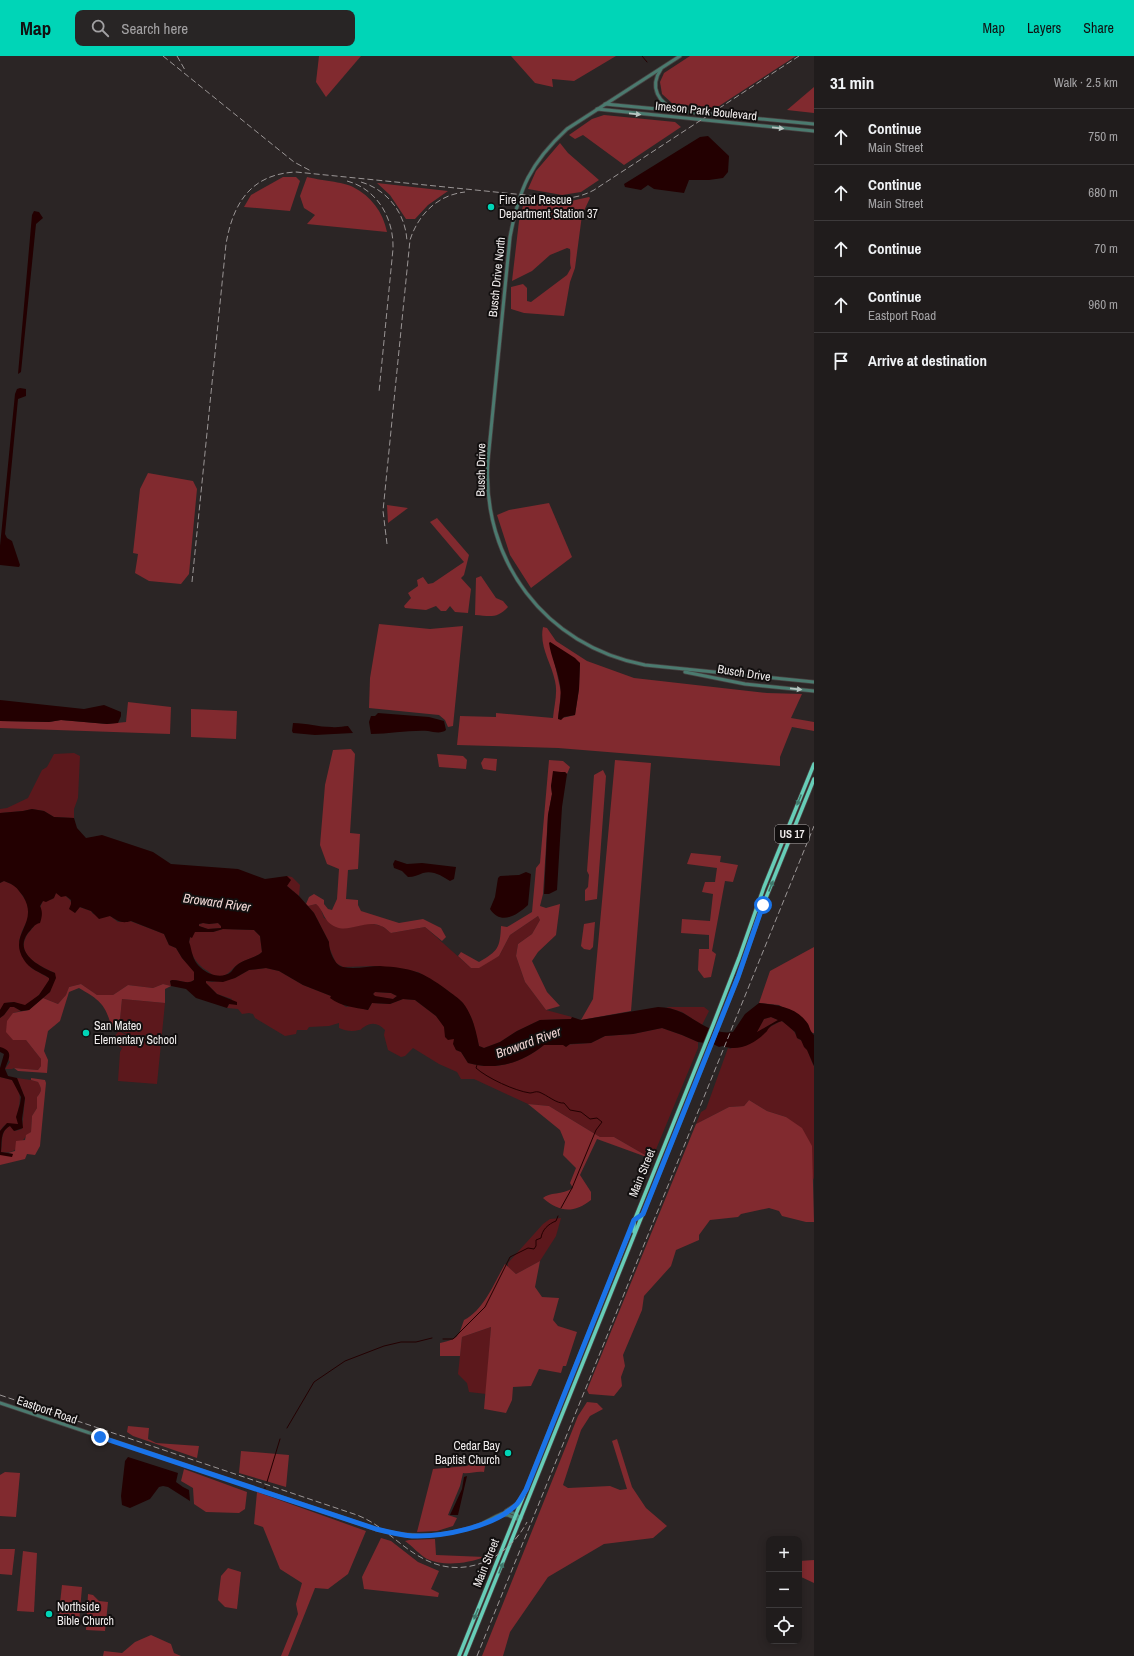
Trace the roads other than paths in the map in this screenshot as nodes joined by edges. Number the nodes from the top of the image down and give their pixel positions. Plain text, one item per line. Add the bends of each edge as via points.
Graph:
1 (680, 56) edge
2 (662, 67) junction
3 (605, 104) junction
4 (597, 109) junction
5 (687, 112) junction
6 (814, 124) edge
7 (814, 131) edge
8 (493, 410) joint
9 (672, 669) junction
10 (814, 682) edge
11 (814, 691) edge
12 (814, 764) edge
13 (814, 779) edge
14 (643, 1214) junction
15 (634, 1220) junction
16 (634, 1237) junction
17 (0, 1403) edge
18 (526, 1490) junction
19 (506, 1512) junction
20 (502, 1515) junction
21 (516, 1517) junction
22 (521, 1519) junction
23 (459, 1656) edge
24 (465, 1656) edge

1 - 2 street, Busch Drive North
2 - 3 street, Busch Drive North
2 - 5 street via 656,79 657,95 667,106
3 - 4 street, Busch Drive North
3 - 5 street, Imeson Park Boulevard
4 -> 7 street, Imeson Park Boulevard
4 - 8 street, Busch Drive North via 567,129 548,148 532,170 520,195 510,237
5 - 6 street, Imeson Park Boulevard
8 - 9 street, Busch Drive via 488,473 489,505 503,554 523,589 546,615 585,644 618,659
9 - 10 street, Busch Drive
9 -> 11 street, Busch Drive via 745,684
12 -> 15 main road, Main Street / US 17
14 -> 13 main road, Main Street / US 17
14 - 15 main road
14 - 16 main road, Main Street / US 17
15 - 16 main road
15 - 18 main road, Main Street / US 17
16 - 22 main road, Main Street / US 17
17 - 20 street, Eastport Road via 397,1534 421,1536 451,1532 479,1525
18 - 19 street, Eastport Road via 517,1504
18 - 21 main road, Main Street / US 17
19 - 20 street, Eastport Road
19 - 21 street
20 - 21 street
21 - 22 street
21 -> 23 main road, Main Street / US 17
24 -> 22 main road, Main Street / US 17

